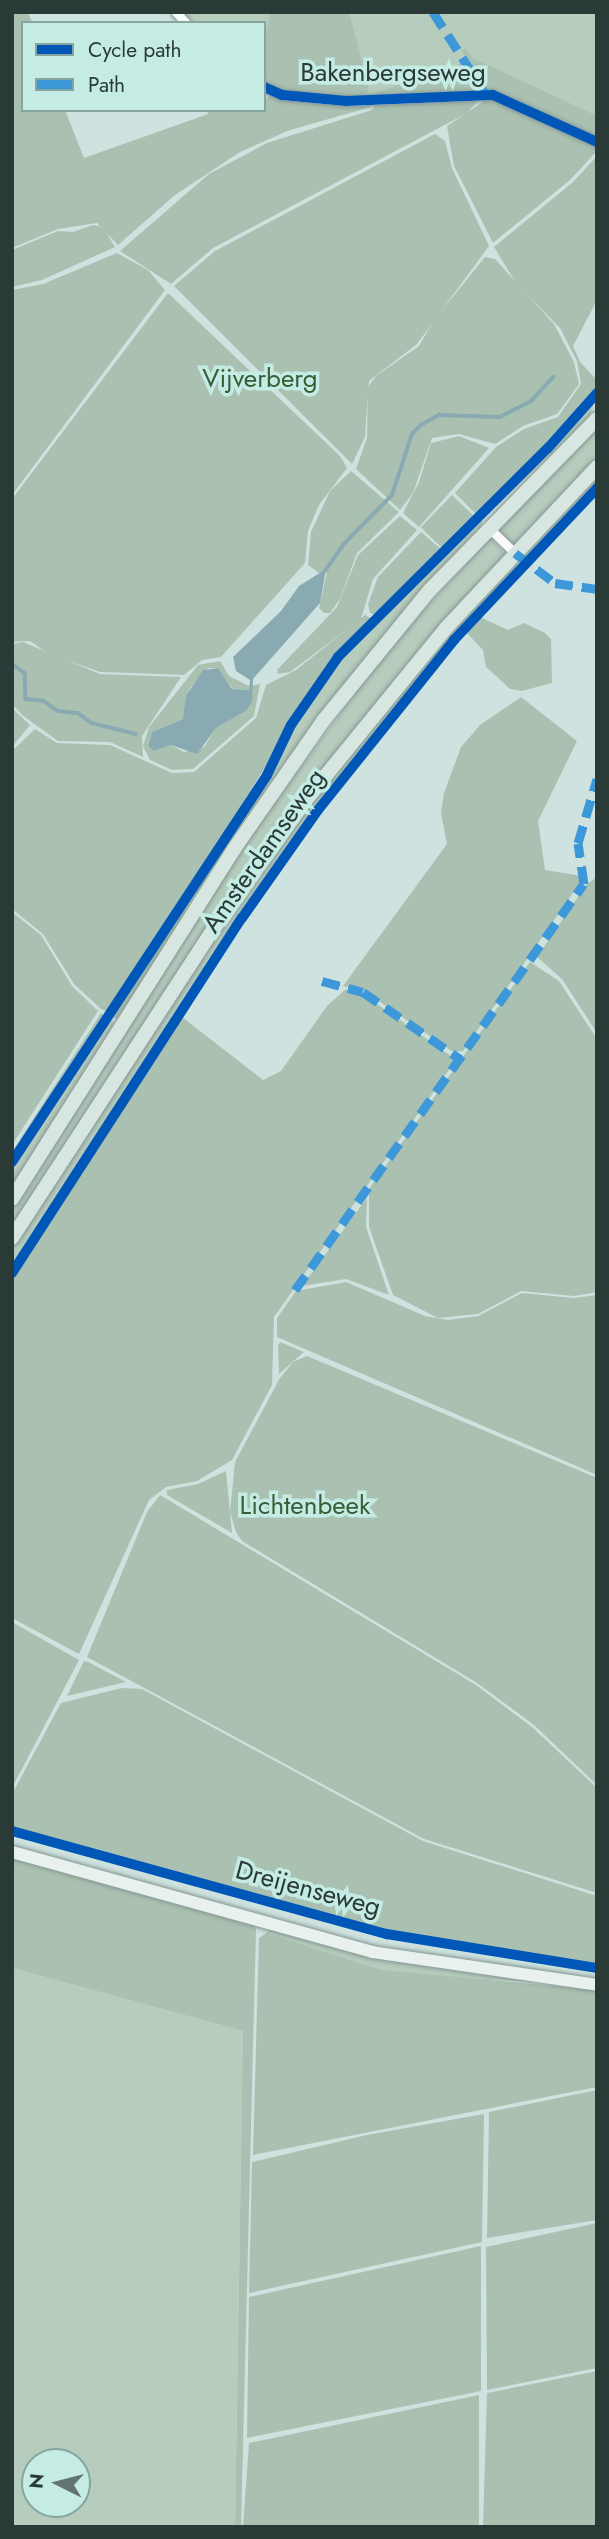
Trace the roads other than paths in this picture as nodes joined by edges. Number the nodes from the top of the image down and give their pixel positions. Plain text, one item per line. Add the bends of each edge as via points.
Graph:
1 (266, 88) edge
2 (597, 142) edge
3 (597, 419) edge
4 (597, 467) edge
5 (489, 528) junction
6 (515, 553) junction
7 (12, 1199) edge
8 (12, 1238) edge
9 (12, 1852) edge
10 (597, 1985) edge

1 - 2 street, Bakenbergseweg via 282,95 346,101 493,94
3 - 5 main road, Amsterdamseweg
4 - 6 main road, Amsterdamseweg
5 - 6 street
5 - 7 main road, Amsterdamseweg via 375,655 279,783
6 - 8 main road, Amsterdamseweg via 377,708 263,857
9 - 10 main road, Dreijenseweg via 372,1952

